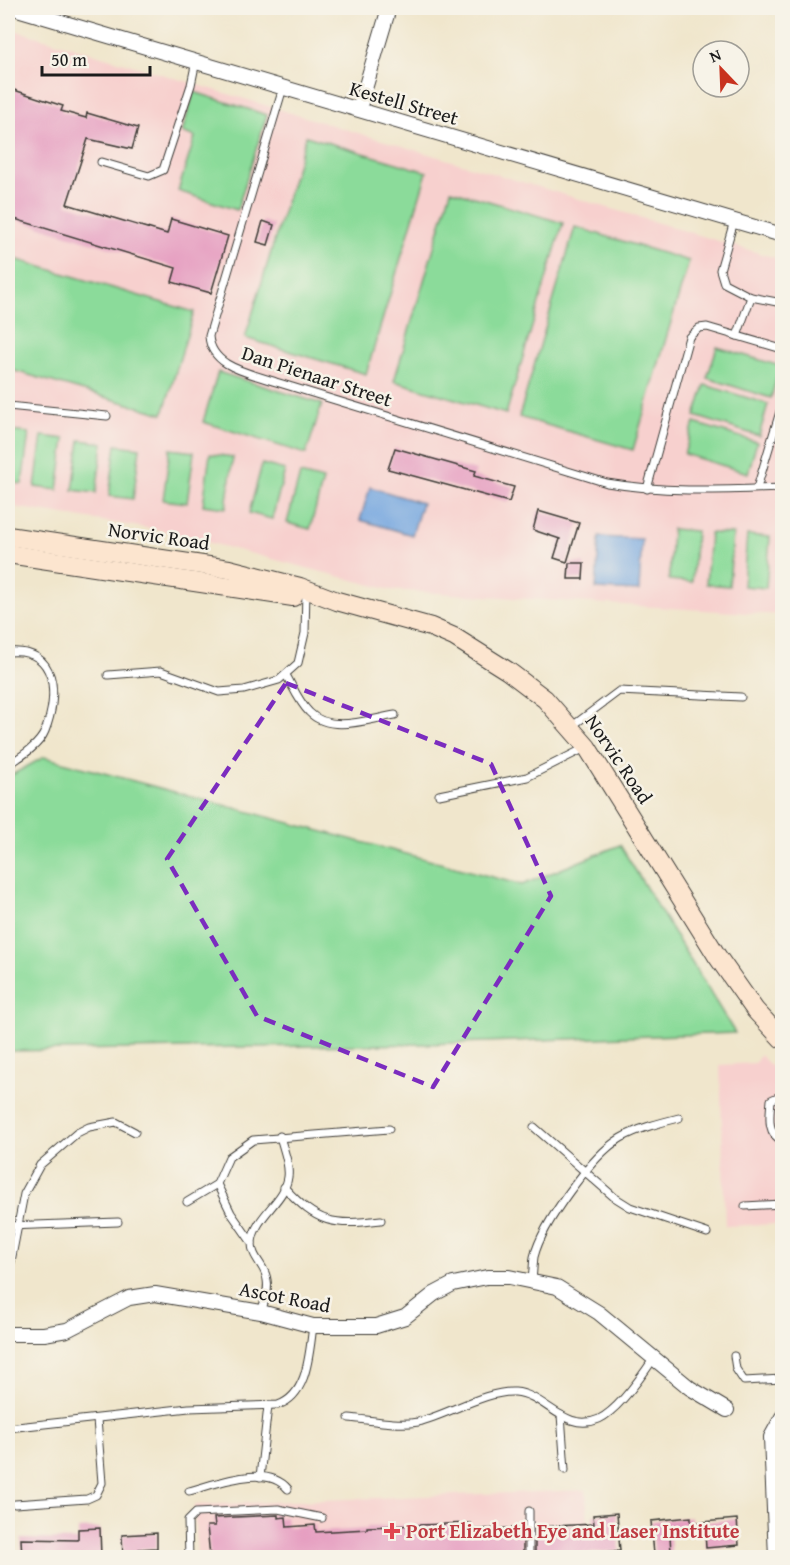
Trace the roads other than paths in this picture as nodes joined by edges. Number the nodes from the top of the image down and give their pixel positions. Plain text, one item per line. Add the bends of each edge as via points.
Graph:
1 (15, 8) edge
2 (389, 8) edge
3 (196, 61) junction
4 (283, 88) junction
5 (359, 109) junction
6 (101, 162) dead end
7 (734, 221) junction
8 (783, 235) edge
9 (751, 297) junction
10 (783, 303) edge
11 (737, 336) junction
12 (783, 348) edge
13 (783, 405) edge
14 (8, 406) edge
15 (107, 416) dead end
16 (757, 488) junction
17 (783, 488) edge
18 (646, 489) junction
19 (8, 536) edge
20 (8, 554) edge
21 (306, 594) junction
22 (8, 652) edge
23 (108, 675) dead end
24 (286, 675) junction
25 (741, 697) dead end
26 (395, 715) dead end
27 (571, 727) junction
28 (587, 747) junction
29 (8, 765) edge
30 (439, 795) dead end
31 (783, 1039) edge
32 (783, 1095) edge
33 (679, 1118) dead end
34 (534, 1127) dead end
35 (389, 1128) dead end
36 (135, 1132) dead end
37 (280, 1136) junction
38 (783, 1140) edge
39 (585, 1174) junction
40 (217, 1184) junction
41 (284, 1186) junction
42 (187, 1202) dead end
43 (783, 1204) edge
44 (745, 1206) dead end
45 (381, 1220) dead end
46 (118, 1222) dead end
47 (8, 1226) edge
48 (18, 1226) junction
49 (706, 1233) dead end
50 (252, 1244) junction
51 (8, 1277) edge
52 (532, 1280) junction
53 (261, 1312) junction
54 (313, 1326) junction
55 (8, 1334) edge
56 (734, 1356) dead end
57 (654, 1358) junction
58 (783, 1379) edge
59 (268, 1406) junction
60 (728, 1410) dead end
61 (561, 1415) junction
62 (783, 1417) edge
63 (349, 1418) dead end
64 (97, 1419) junction
65 (8, 1428) edge
66 (565, 1470) dead end
67 (260, 1477) junction
68 (288, 1489) dead end
69 (189, 1491) dead end
70 (15, 1504) dead end
71 (529, 1511) dead end
72 (322, 1518) dead end
73 (189, 1557) edge
74 (529, 1557) edge
75 (776, 1557) edge

1 - 3 street, Kestell Street
2 - 5 street
3 - 4 street, Kestell Street
3 - 6 lane via 163,170 149,176
4 - 5 street, Kestell Street
4 - 18 lane, Dan Pienaar Street via 209,336 216,356 230,366 276,382 607,483
5 - 7 street, Kestell Street
7 - 8 street, Kestell Street
7 - 9 lane via 721,278 728,287
9 - 10 lane
9 - 11 lane
11 - 12 lane
11 - 18 lane via 707,327 699,328 689,337
13 - 16 lane
14 - 15 lane
16 - 17 lane, Dan Pienaar Street
16 - 18 lane, Dan Pienaar Street
19 - 21 street, Norvic Road via 229,569
20 - 21 street, Norvic Road
21 - 24 lane via 302,648 298,663
21 - 27 street, Norvic Road via 381,611 454,637 528,684
22 - 29 lane via 18,651 42,660 54,692 45,733
23 - 24 lane via 161,671 219,692 261,686
24 - 26 lane via 309,712 325,723
25 - 27 lane via 619,691
27 - 28 street, Norvic Road
28 - 30 lane via 527,777
28 - 31 street, Norvic Road via 717,956 755,1010
32 - 38 lane via 771,1100 770,1126
33 - 39 lane via 621,1138
34 - 39 lane
35 - 37 lane
36 - 48 lane via 116,1122 77,1133 40,1165 29,1180
37 - 40 lane via 240,1146 229,1156
37 - 41 lane via 288,1168
39 - 49 lane via 630,1207
39 - 52 lane via 567,1194 551,1222 535,1256
40 - 42 lane
40 - 50 lane via 231,1214
41 - 45 lane via 300,1204 331,1223
41 - 50 lane via 265,1213
43 - 44 lane
46 - 48 lane
47 - 48 lane
48 - 51 lane
50 - 53 lane via 254,1257 268,1278
52 - 54 street, Ascot Road via 487,1277 453,1284 405,1317 376,1326
52 - 57 street, Ascot Road via 557,1287 599,1313
53 - 54 street, Ascot Road
53 - 55 street, Ascot Road via 168,1294 141,1295 67,1330
54 - 59 lane via 297,1393 289,1401
56 - 58 lane via 736,1370 744,1381
57 - 60 street, Ascot Road via 690,1388
57 - 61 lane via 610,1411 598,1419 586,1422
59 - 64 lane via 209,1407
59 - 67 lane
61 - 63 lane via 526,1394 513,1391 415,1422
61 - 66 lane
62 - 75 street via 771,1437
64 - 65 lane
64 - 70 lane via 102,1483 96,1495
67 - 68 lane via 275,1477
67 - 69 lane
71 - 74 lane
72 - 73 lane via 278,1509 202,1512 188,1521

